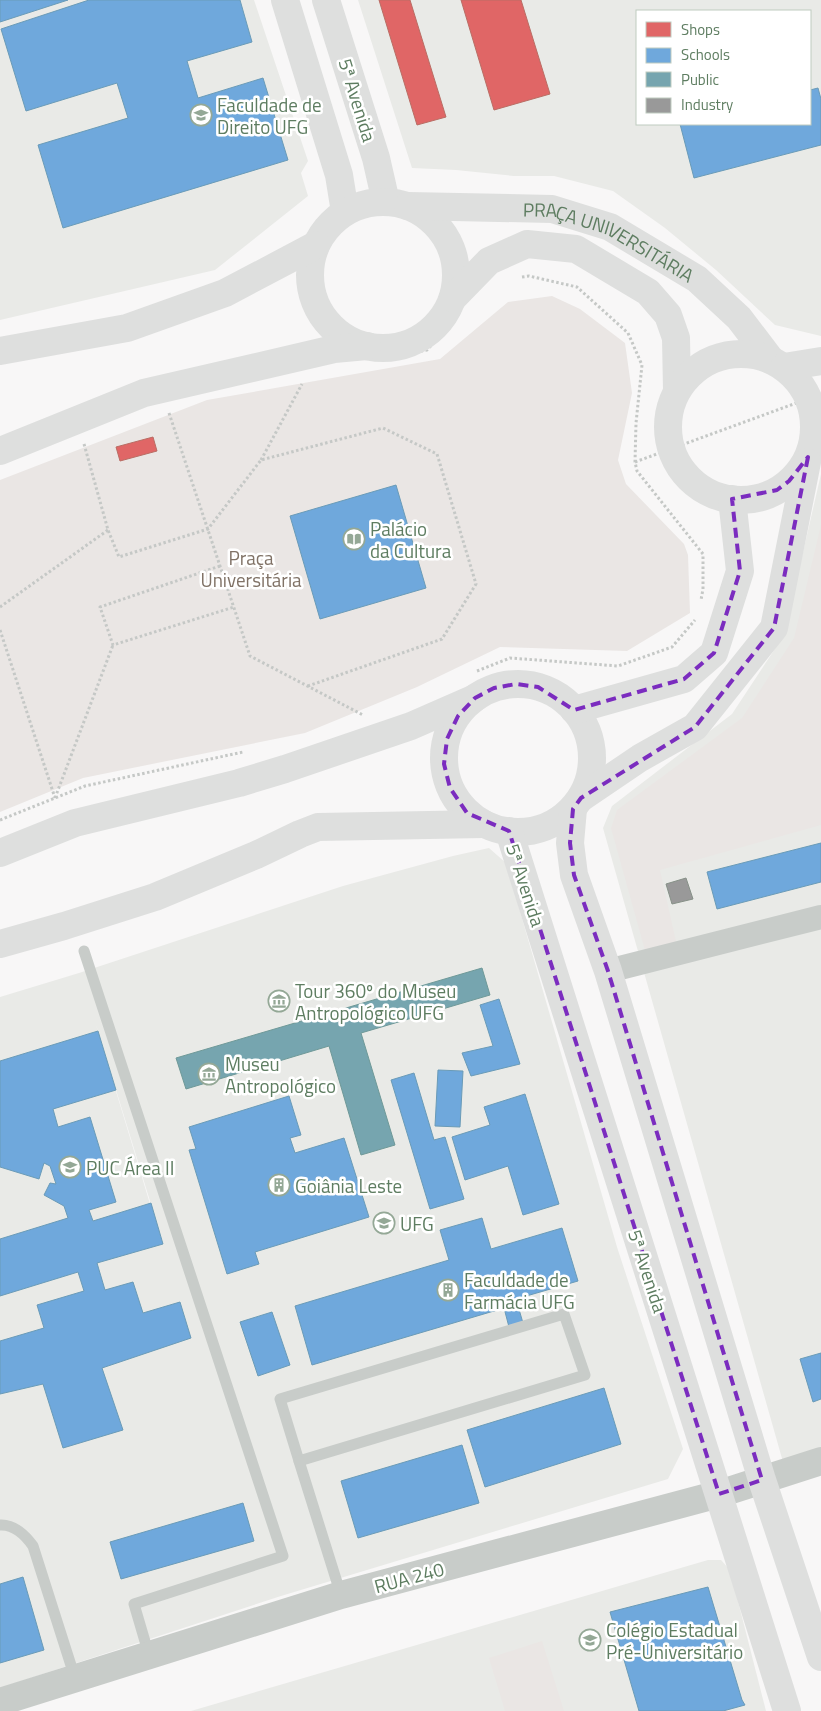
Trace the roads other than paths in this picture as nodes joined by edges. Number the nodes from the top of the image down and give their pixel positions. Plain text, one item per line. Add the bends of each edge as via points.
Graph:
1 (285, 0) edge
2 (326, 0) edge
3 (397, 204) junction
4 (345, 212) junction
5 (316, 245) junction
6 (452, 310) junction
7 (0, 351) edge
8 (379, 352) junction
9 (821, 362) edge
10 (777, 364) junction
11 (678, 390) junction
12 (814, 395) edge
13 (814, 440) edge
14 (0, 451) edge
15 (732, 499) junction
16 (475, 685) junction
17 (574, 710) junction
18 (577, 803) junction
19 (496, 828) junction
20 (0, 853) edge
21 (821, 917) edge
22 (0, 944) edge
23 (84, 951) dead end
24 (608, 970) junction
25 (299, 1461) junction
26 (821, 1461) edge
27 (762, 1480) junction
28 (719, 1494) junction
29 (0, 1525) edge
30 (342, 1595) junction
31 (148, 1654) junction
32 (821, 1657) edge
33 (75, 1678) junction
34 (0, 1702) edge
35 (787, 1711) edge

1 - 4 main road via 339,175
2 - 3 main road, 5ª Avenida via 376,158
3 - 4 main road via 365,204
3 - 6 main road via 428,217 444,233 454,253 457,276
3 - 10 main road, PRAÇA UNIVERSITÁRIA via 552,209 610,227 697,279 739,318
4 - 5 main road via 333,221
5 - 7 main road via 225,293 127,328
5 - 8 main road via 310,266 311,288 318,308 331,326 348,339
6 - 8 main road via 428,332
6 - 11 main road, PRAÇA UNIVERSITÁRIA via 489,261 527,244 576,249 648,292 668,315 676,338
8 - 14 main road via 334,349 144,393
9 - 10 main road
10 - 11 main road via 750,354 728,355 691,373
10 - 12 main road, PRAÇA UNIVERSITÁRIA
11 - 15 main road via 670,408 669,450 686,477 706,490
12 - 13 main road
13 - 15 main road via 800,470 790,481 755,498
13 - 18 main road via 774,628 695,727 640,758
15 - 17 main road via 740,571 714,653 684,679
16 - 17 main road via 538,687 558,696
16 - 19 main road via 446,738 444,764 450,788 467,813
16 - 20 main road via 411,726 239,784 75,822
17 - 18 main road via 587,730 592,754 590,778
18 - 19 main road via 549,826 529,831
18 - 24 main road via 570,843 574,875
19 - 22 main road via 318,827 155,897
19 - 28 main road, 5ª Avenida
21 - 24 street
23 - 31 lane via 283,1556 134,1604
24 - 27 main road
25 - 25 lane via 280,1399 564,1314 585,1375
25 - 30 lane
26 - 27 street, RUA 240
27 - 28 street, RUA 240
27 - 32 main road
28 - 30 street, RUA 240
28 - 35 main road, 5ª Avenida
29 - 33 lane via 6,1524 26,1536 33,1546
30 - 31 street, RUA 240
31 - 33 street, RUA 240
33 - 34 street, RUA 240

